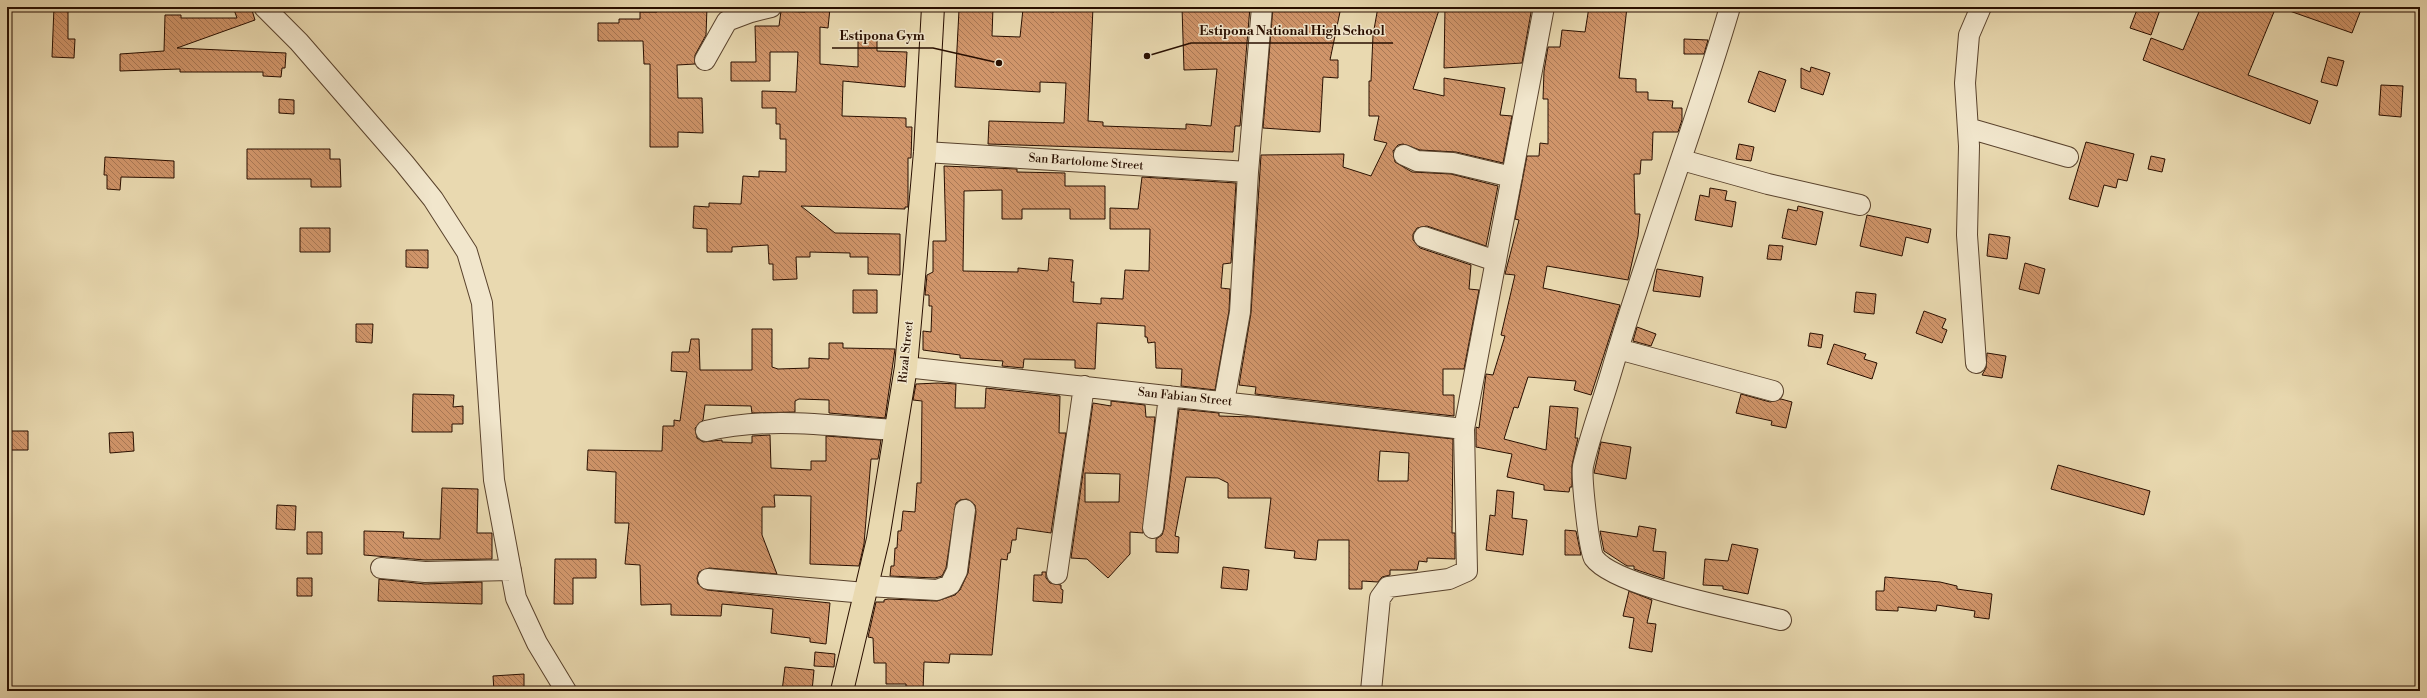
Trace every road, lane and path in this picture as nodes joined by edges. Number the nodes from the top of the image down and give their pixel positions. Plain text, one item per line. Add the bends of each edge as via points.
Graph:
1 (264, 7) edge
2 (771, 7) edge
3 (933, 7) edge
4 (1262, 7) edge
5 (1544, 7) edge
6 (1730, 7) edge
7 (1981, 7) edge
8 (705, 60) dead end
9 (1968, 128) junction
10 (925, 152) junction
11 (1404, 155) dead end
12 (2068, 157) dead end
13 (1682, 160) junction
14 (1248, 172) junction
15 (1512, 177) junction
16 (1860, 205) dead end
17 (1424, 237) dead end
18 (1496, 261) junction
19 (1618, 349) junction
20 (1976, 363) dead end
21 (906, 367) junction
22 (1084, 386) junction
23 (1773, 391) dead end
24 (1169, 396) junction
25 (1224, 402) junction
26 (1464, 429) junction
27 (896, 430) junction
28 (706, 431) dead end
29 (965, 510) dead end
30 (1153, 528) dead end
31 (381, 568) dead end
32 (511, 570) junction
33 (1056, 574) dead end
34 (708, 579) dead end
35 (866, 590) junction
36 (1781, 620) dead end
37 (566, 691) edge
38 (842, 691) edge
39 (1371, 691) edge

1 - 32 street via 299,42 404,162 433,199 467,252 482,303 494,480
2 - 8 street via 727,21
3 - 10 main road, Rizal Street
4 - 14 street
5 - 15 street
6 - 13 street via 1707,88
7 - 9 street via 1969,35 1965,83
9 - 12 street
9 - 20 street via 1967,235
10 - 14 street, San Bartolome Street
10 - 21 main road, Rizal Street
11 - 15 street via 1417,161 1453,163
13 - 16 street via 1768,184
13 - 19 street
14 - 25 street via 1240,312
15 - 18 street
17 - 18 street
18 - 26 street
19 - 23 street
19 - 36 street via 1583,468 1593,558 1610,572 1634,583
21 - 22 street, San Fabian Street
21 - 27 main road, Rizal Street
22 - 24 street, San Fabian Street
22 - 33 street
24 - 25 street, San Fabian Street
24 - 30 street
25 - 26 street, San Fabian Street
26 - 39 street via 1467,571 1449,579 1388,587 1380,598
27 - 28 street via 809,423 735,424
27 - 35 main road, Rizal Street via 878,539
29 - 35 street via 956,571 950,584 937,590
31 - 32 street via 425,572
32 - 37 street via 516,598 537,643
34 - 35 street
35 - 38 main road, Rizal Street

